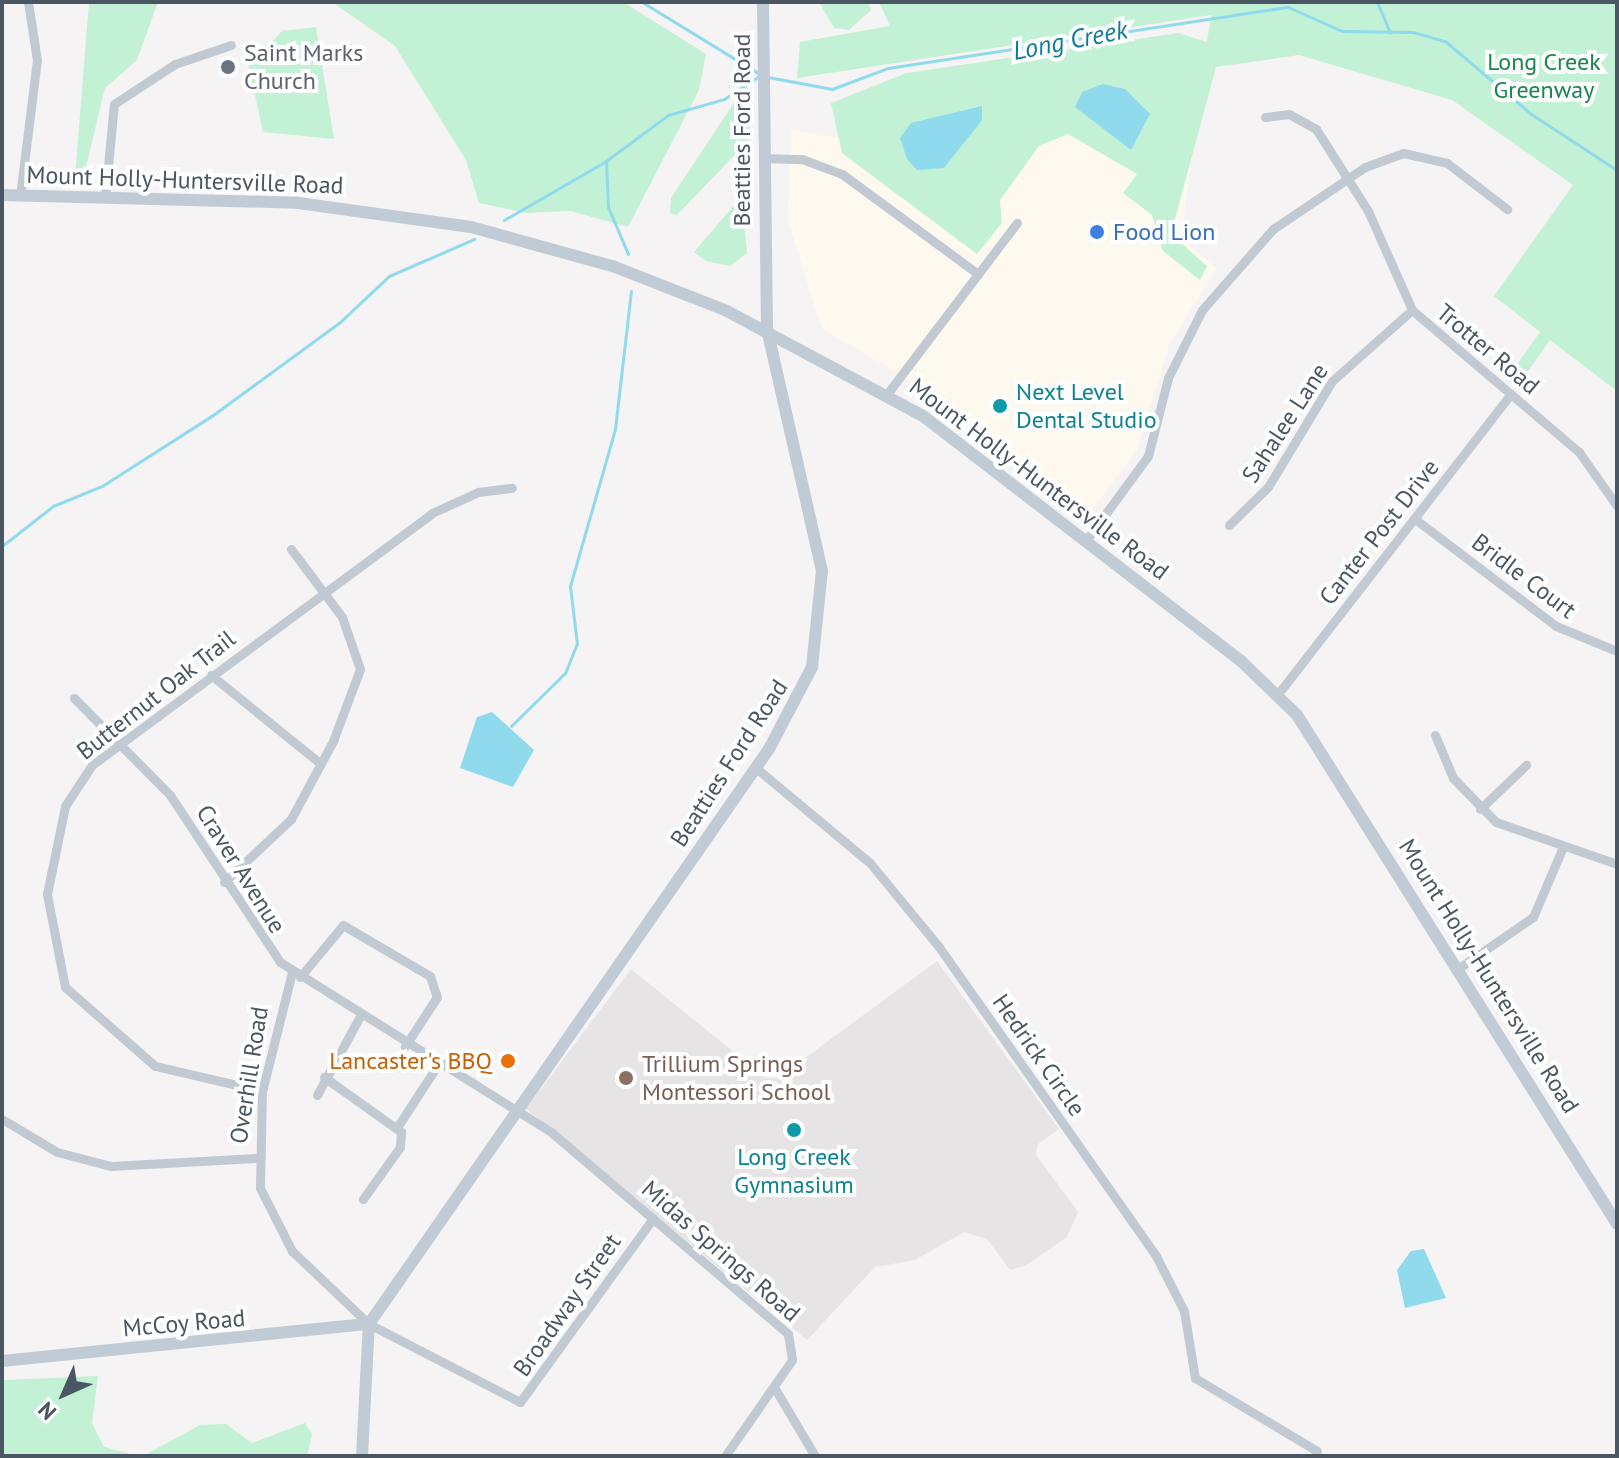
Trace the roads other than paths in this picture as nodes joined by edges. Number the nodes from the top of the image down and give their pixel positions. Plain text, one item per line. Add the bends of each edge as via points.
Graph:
1 (28, 2) edge
2 (763, 2) edge
3 (231, 45) dead end
4 (1265, 117) dead end
5 (764, 158) junction
6 (1348, 178) junction
7 (2, 195) edge
8 (20, 196) junction
9 (105, 197) junction
10 (1507, 209) dead end
11 (1017, 223) dead end
12 (978, 274) junction
13 (1412, 310) junction
14 (767, 329) junction
15 (887, 394) junction
16 (1511, 394) junction
17 (512, 488) dead end
18 (1617, 506) edge
19 (1415, 519) junction
20 (1229, 525) dead end
21 (1087, 539) junction
22 (291, 549) dead end
23 (324, 594) junction
24 (1617, 651) edge
25 (211, 675) junction
26 (1278, 694) junction
27 (74, 698) dead end
28 (1435, 735) dead end
29 (121, 742) junction
30 (321, 764) junction
31 (1526, 765) dead end
32 (756, 768) junction
33 (1480, 809) junction
34 (1562, 849) junction
35 (1617, 864) edge
36 (224, 882) junction
37 (1459, 968) junction
38 (296, 975) junction
39 (360, 1016) junction
40 (405, 1046) junction
41 (437, 1066) junction
42 (324, 1077) junction
43 (262, 1091) junction
44 (317, 1095) dead end
45 (518, 1109) junction
46 (2, 1119) edge
47 (398, 1126) junction
48 (256, 1158) junction
49 (363, 1199) dead end
50 (653, 1218) junction
51 (1617, 1224) edge
52 (369, 1324) junction
53 (2, 1361) edge
54 (774, 1387) junction
55 (506, 1400) joint
56 (1317, 1451) dead end
57 (362, 1456) edge
58 (725, 1456) edge
59 (815, 1456) edge

1 - 8 street via 37,60
2 - 5 main road, Beatties Ford Road
3 - 9 street via 175,64 114,104
4 - 6 street, Trotter Road via 1289,114 1308,123
5 - 12 street via 802,159 842,174
5 - 14 main road, Beatties Ford Road
6 - 10 street via 1390,155 1424,153
6 - 13 street, Trotter Road
6 - 21 street via 1273,229 1217,287 1168,378 1148,456
7 - 8 main road, Mount Holly-Huntersville Road
8 - 9 main road, Mount Holly-Huntersville Road
9 - 14 main road, Mount Holly-Huntersville Road via 298,203 456,224 615,267
11 - 12 street
12 - 15 street
13 - 16 street, Trotter Road
13 - 20 street, Sahalee Lane via 1332,381 1268,487
14 - 15 main road, Mount Holly-Huntersville Road
14 - 32 main road, Beatties Ford Road via 823,594 806,685
15 - 21 main road, Mount Holly-Huntersville Road
16 - 18 street, Trotter Road via 1579,452
16 - 19 street, Canter Post Drive
17 - 23 street, Butternut Oak Trail via 478,492 432,513
19 - 24 street, Bridle Court via 1556,626
19 - 26 street, Canter Post Drive
21 - 26 main road, Mount Holly-Huntersville Road
22 - 23 street
23 - 25 street, Butternut Oak Trail
23 - 30 street via 357,645 360,669
25 - 29 street, Butternut Oak Trail
25 - 30 street
26 - 37 main road, Mount Holly-Huntersville Road via 1322,749
27 - 29 street, Craver Avenue
28 - 33 street via 1453,778
29 - 36 street, Craver Avenue via 170,795
29 - 43 street, Butternut Oak Trail via 76,785 50,853 47,894 65,987 155,1066
30 - 36 street via 275,842
31 - 33 street
32 - 45 main road, Beatties Ford Road
32 - 56 street, Hedrick Circle via 870,863 924,926 1156,1256 1184,1311 1193,1373 1229,1402
33 - 34 street via 1511,831
34 - 35 street
34 - 37 street via 1533,917
36 - 38 street, Craver Avenue via 267,948
37 - 51 main road, Mount Holly-Huntersville Road
38 - 39 street, Craver Avenue
38 - 40 street via 343,925 418,968 433,978 437,997
38 - 43 street, Overhill Road
39 - 40 street, Craver Avenue
39 - 42 street
40 - 41 street, Craver Avenue
41 - 45 street, Craver Avenue
41 - 47 street
42 - 44 street
42 - 47 street
43 - 48 street, Overhill Road
45 - 50 street, Midas Springs Road
45 - 52 main road, Beatties Ford Road
46 - 48 street via 54,1151 111,1166
47 - 49 street via 400,1147
48 - 52 street, Overhill Road via 279,1235
50 - 54 street, Midas Springs Road via 788,1334 794,1356
50 - 55 street, Broadway Street via 530,1393 515,1404
52 - 53 main road, McCoy Road
52 - 55 street, Overhill Road
52 - 57 main road
54 - 58 street, Midas Springs Road
54 - 59 street

